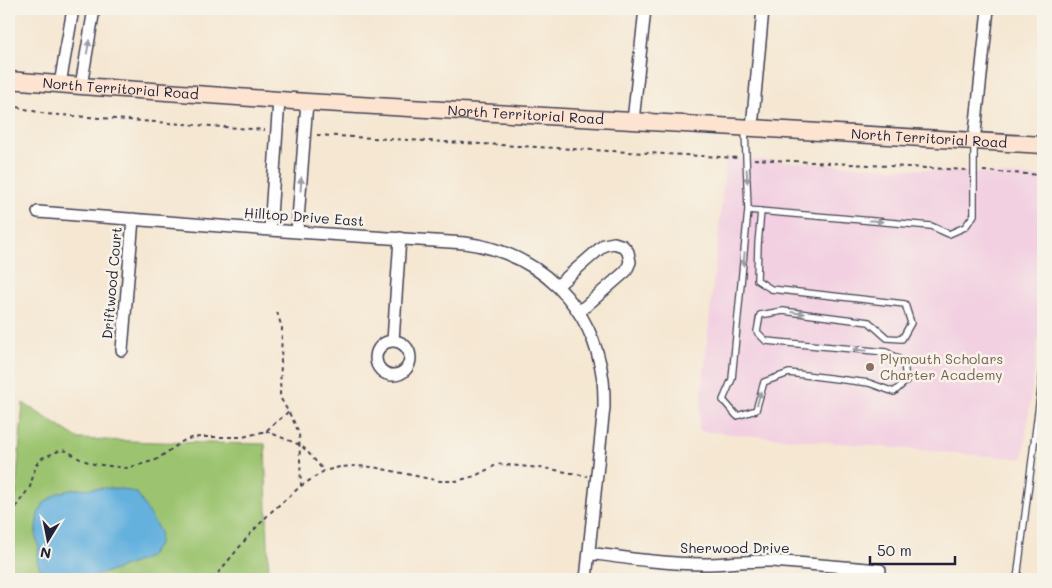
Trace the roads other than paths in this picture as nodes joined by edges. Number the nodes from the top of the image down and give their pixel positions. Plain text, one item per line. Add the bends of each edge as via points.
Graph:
1 (73, 9) edge
2 (94, 9) edge
3 (645, 9) edge
4 (763, 9) edge
5 (988, 9) edge
6 (9, 80) edge
7 (60, 84) junction
8 (81, 86) junction
9 (279, 100) junction
10 (307, 102) junction
11 (634, 121) junction
12 (748, 128) junction
13 (974, 142) junction
14 (1043, 145) edge
15 (748, 210) junction
16 (761, 211) junction
17 (38, 212) dead end
18 (132, 219) junction
19 (270, 230) junction
20 (297, 232) junction
21 (400, 238) junction
22 (556, 286) junction
23 (578, 312) junction
24 (393, 341) dead end
25 (122, 350) dead end
26 (1043, 372) edge
27 (589, 553) junction
28 (880, 570) dead end
29 (586, 579) edge
30 (1017, 579) edge

1 - 7 street
8 -> 2 street
3 - 11 street
4 - 12 street
5 - 13 street
6 - 7 main road, North Territorial Road
7 - 8 main road, North Territorial Road
8 - 9 main road, North Territorial Road
9 - 10 main road, North Territorial Road
9 - 19 street
10 - 11 main road, North Territorial Road
20 -> 10 street
11 - 12 main road, North Territorial Road
12 - 13 main road, North Territorial Road
12 -> 15 lane
13 - 14 main road, North Territorial Road
16 -> 13 lane via 931,226 950,234 966,227 974,214
15 - 16 lane
15 -> 16 lane via 732,379 723,400 737,416 756,410 764,382 789,373 869,383 894,392 906,381 904,362 886,352 766,341 758,332 760,314 783,311 869,322 887,338 902,339 911,323 905,304 771,289 757,280
17 - 18 street, Hilltop Drive East
18 - 19 street, Hilltop Drive East
18 - 25 street, Driftwood Court
19 - 20 street, Hilltop Drive East
20 - 21 street, Hilltop Drive East
21 - 22 street, Hilltop Drive East via 465,242 492,248 526,263
21 - 24 street
22 - 23 street, Hilltop Drive East
22 - 23 street via 604,245 614,243 623,246 630,262 626,271
23 - 27 street, Hilltop Drive East via 596,348 604,382
26 - 30 lane
27 - 28 street, Sherwood Drive via 686,564 758,560
27 - 29 street, Hilltop Drive East

